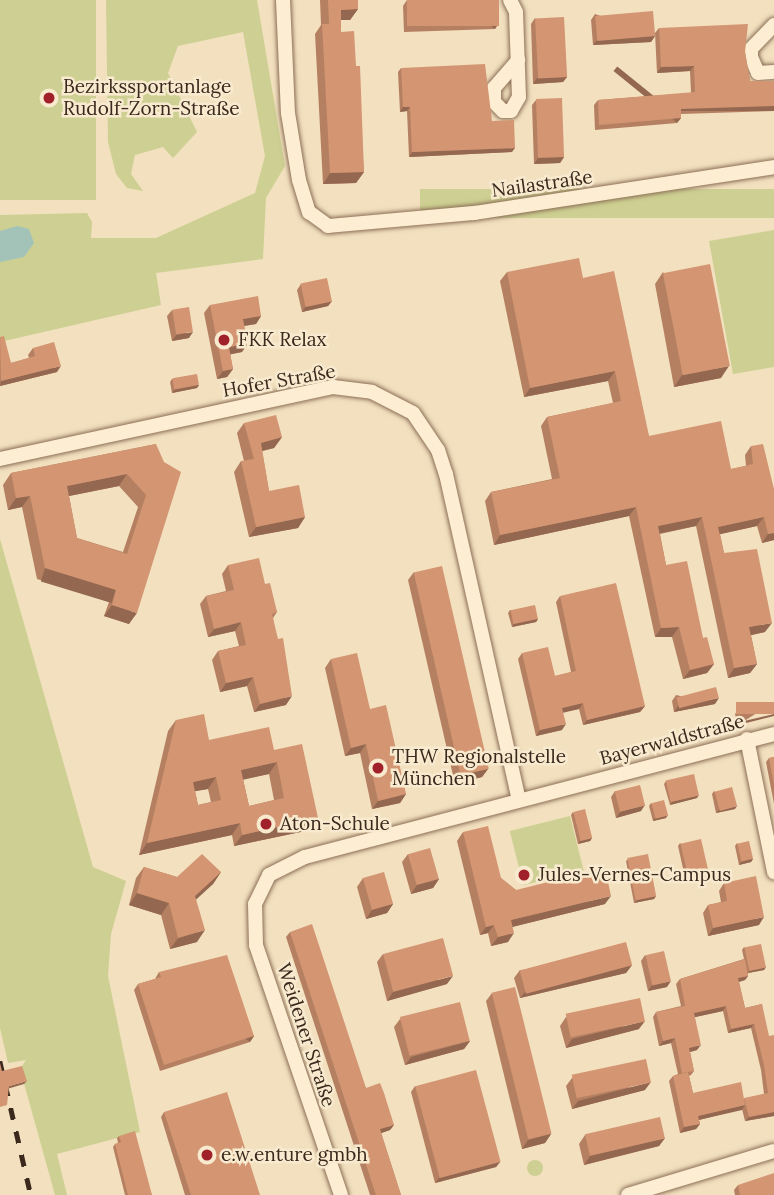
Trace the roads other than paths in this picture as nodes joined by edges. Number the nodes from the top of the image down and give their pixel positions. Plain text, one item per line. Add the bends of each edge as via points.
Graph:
1 (283, 0) edge
2 (510, 0) edge
3 (774, 24) edge
4 (518, 60) dead end
5 (774, 72) edge
6 (774, 167) edge
7 (0, 459) edge
8 (774, 734) edge
9 (747, 739) junction
10 (519, 800) junction
11 (774, 872) edge
12 (262, 884) joint
13 (774, 1152) edge
14 (341, 1195) edge
15 (628, 1195) edge

1 - 6 street, Nailastraße via 288,113 302,189 316,221 339,226 474,213
2 - 4 street via 516,12
3 - 5 street via 751,49 758,73
7 - 10 street, Hofer Straße via 333,387 373,392 413,413 438,450 446,474
8 - 9 street, Bayerwaldstraße
9 - 10 street, Bayerwaldstraße
9 - 11 street
10 - 12 street, Bayerwaldstraße via 305,858 278,868
12 - 14 street, Weidener Straße via 254,915 256,945
13 - 15 street

